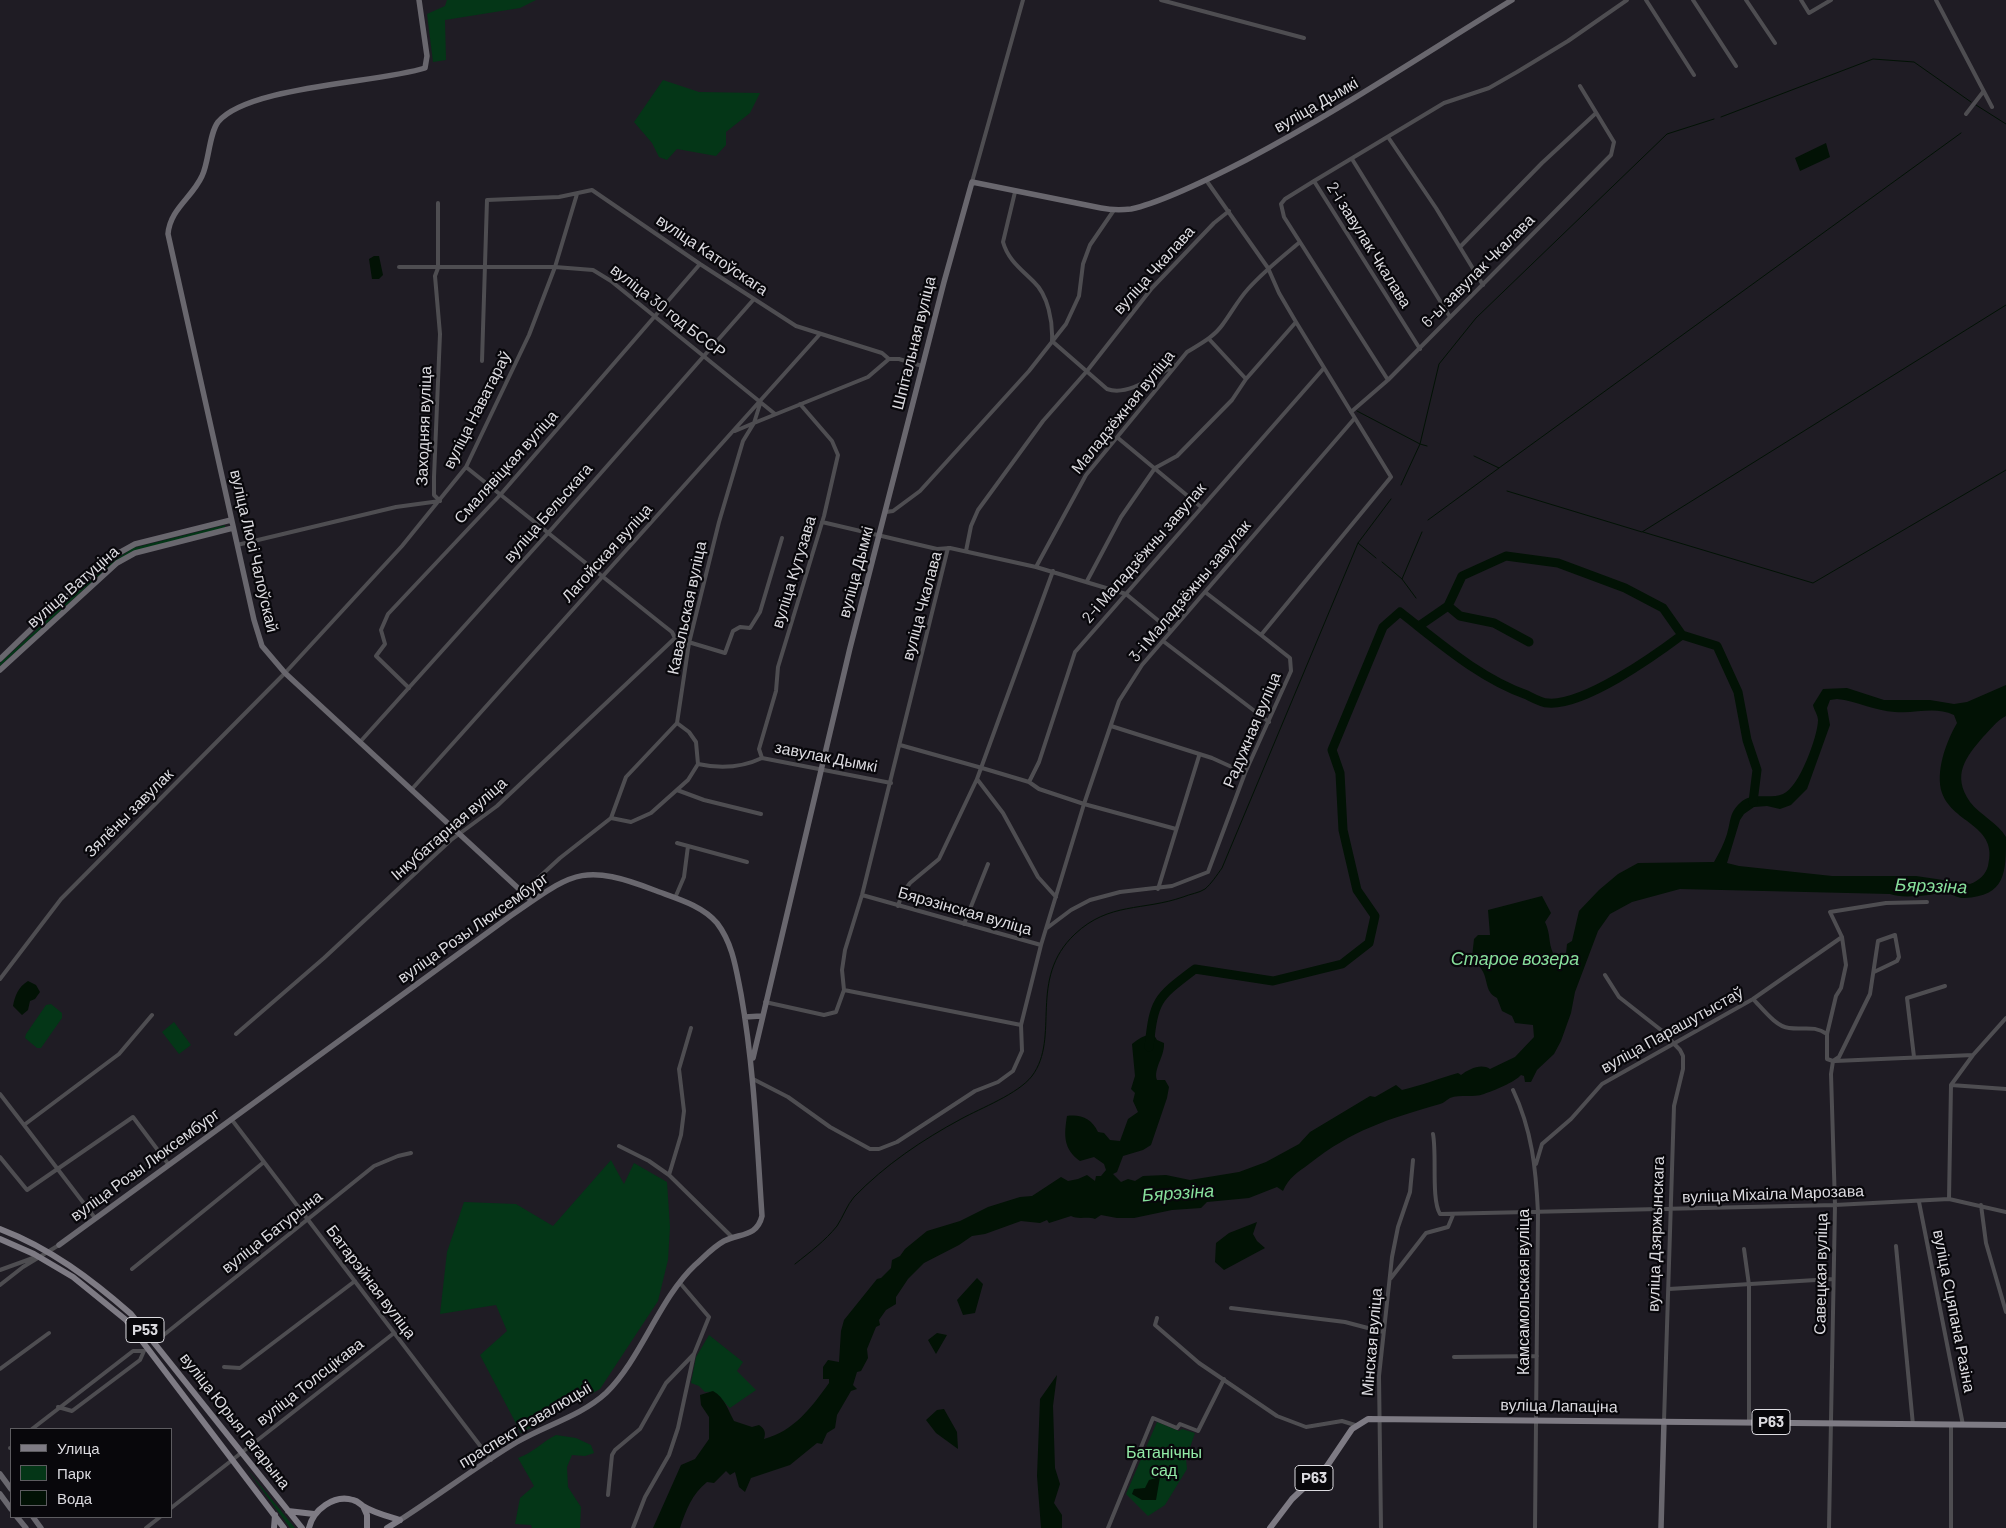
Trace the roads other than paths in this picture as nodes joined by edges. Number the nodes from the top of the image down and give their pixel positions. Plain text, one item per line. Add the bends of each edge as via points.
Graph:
1 (419, 0) edge
2 (1023, 0) edge
3 (1161, 0) edge
4 (1512, 0) edge
5 (1627, 0) edge
6 (1646, 0) edge
7 (1693, 0) edge
8 (1746, 0) edge
9 (1801, 0) edge
10 (1831, 0) edge
11 (1936, 0) edge
12 (1304, 38) dead end
13 (1775, 43) dead end
14 (1736, 66) dead end
15 (1694, 76) dead end
16 (1580, 86) dead end
17 (1983, 92) junction
18 (1992, 107) dead end
19 (1595, 114) junction
20 (1966, 114) dead end
21 (1388, 137) junction
22 (1352, 159) junction
23 (1206, 180) junction
24 (1314, 181) junction
25 (972, 182) junction
26 (1015, 192) junction
27 (577, 194) junction
28 (438, 203) dead end
29 (1114, 210) junction
30 (1229, 211) junction
31 (1300, 242) junction
32 (1460, 247) junction
33 (700, 264) junction
34 (556, 266) junction
35 (399, 267) dead end
36 (486, 267) junction
37 (438, 268) junction
38 (1268, 268) junction
39 (1483, 284) junction
40 (754, 299) junction
41 (655, 316) junction
42 (1450, 317) junction
43 (1296, 322) junction
44 (820, 334) junction
45 (1209, 339) junction
46 (1052, 341) junction
47 (1420, 349) junction
48 (704, 355) junction
49 (889, 360) junction
50 (482, 361) dead end
51 (1176, 365) junction
52 (922, 366) junction
53 (1324, 368) junction
54 (1087, 371) junction
55 (1246, 379) junction
56 (1388, 380) junction
57 (760, 401) junction
58 (800, 404) junction
59 (1352, 412) junction
60 (775, 414) junction
61 (1354, 419) junction
62 (754, 423) junction
63 (733, 431) junction
64 (1118, 438) junction
65 (466, 467) junction
66 (1155, 468) junction
67 (501, 494) junction
68 (440, 501) junction
69 (1200, 507) junction
70 (886, 512) junction
71 (231, 520) junction
72 (822, 522) junction
73 (233, 528) junction
74 (548, 532) junction
75 (880, 535) junction
76 (782, 538) dead end
77 (236, 545) junction
78 (948, 548) junction
79 (966, 551) junction
80 (1036, 566) junction
81 (1052, 571) junction
82 (603, 576) junction
83 (1087, 581) junction
84 (1205, 592) junction
85 (1126, 594) junction
86 (1171, 631) junction
87 (1261, 635) junction
88 (675, 638) junction
89 (1163, 641) junction
90 (689, 643) junction
91 (0, 659) edge
92 (0, 670) edge
93 (285, 673) junction
94 (409, 688) junction
95 (1269, 722) junction
96 (677, 723) junction
97 (1111, 726) junction
98 (360, 742) junction
99 (900, 745) junction
100 (1199, 756) junction
101 (762, 758) junction
102 (698, 764) junction
103 (982, 768) junction
104 (820, 770) junction
105 (1245, 773) junction
106 (977, 779) junction
107 (1029, 782) junction
108 (891, 783) junction
109 (412, 789) junction
110 (677, 790) junction
111 (1084, 804) junction
112 (761, 814) dead end
113 (611, 818) junction
114 (1176, 830) junction
115 (461, 834) junction
116 (676, 843) dead end
117 (688, 846) junction
118 (746, 862) dead end
119 (988, 864) dead end
120 (1158, 890) junction
121 (524, 892) junction
122 (862, 895) junction
123 (1056, 897) junction
124 (675, 898) junction
125 (532, 901) junction
126 (1927, 902) dead end
127 (898, 906) junction
128 (964, 924) junction
129 (1046, 930) junction
130 (1842, 937) junction
131 (1041, 946) junction
132 (1874, 972) junction
133 (1605, 975) dead end
134 (0, 979) edge
135 (1945, 986) dead end
136 (844, 990) junction
137 (1753, 999) junction
138 (765, 1002) junction
139 (152, 1015) dead end
140 (761, 1016) junction
141 (745, 1017) junction
142 (2006, 1018) edge
143 (1021, 1024) junction
144 (691, 1028) dead end
145 (236, 1034) dead end
146 (1827, 1034) junction
147 (1675, 1043) junction
148 (1973, 1055) junction
149 (1914, 1057) junction
150 (1833, 1061) junction
151 (752, 1062) junction
152 (753, 1079) junction
153 (1951, 1084) junction
154 (1513, 1090) dead end
155 (2006, 1090) edge
156 (0, 1094) edge
157 (232, 1120) junction
158 (24, 1126) junction
159 (1434, 1134) dead end
160 (619, 1146) dead end
161 (411, 1153) dead end
162 (0, 1157) edge
163 (1413, 1160) dead end
164 (264, 1162) junction
165 (1536, 1164) junction
166 (168, 1165) junction
167 (57, 1169) junction
168 (669, 1175) junction
169 (1949, 1199) junction
170 (1919, 1202) junction
171 (1835, 1205) junction
172 (1981, 1205) junction
173 (1671, 1210) junction
174 (2006, 1212) edge
175 (1538, 1213) junction
176 (1453, 1215) junction
177 (95, 1218) junction
178 (307, 1218) junction
179 (760, 1224) joint
180 (0, 1229) edge
181 (733, 1238) junction
182 (0, 1239) edge
183 (59, 1245) joint
184 (1896, 1246) dead end
185 (1744, 1249) dead end
186 (49, 1251) junction
187 (39, 1257) junction
188 (0, 1270) edge
189 (132, 1270) dead end
190 (1391, 1278) junction
191 (1832, 1279) junction
192 (355, 1281) junction
193 (680, 1283) junction
194 (0, 1285) edge
195 (1749, 1285) junction
196 (1669, 1289) junction
197 (1232, 1308) dead end
198 (2006, 1312) edge
199 (1157, 1318) dead end
200 (1383, 1332) junction
201 (49, 1333) dead end
202 (394, 1333) junction
203 (155, 1342) junction
204 (146, 1349) junction
205 (694, 1354) junction
206 (1537, 1356) junction
207 (1454, 1357) dead end
208 (224, 1367) dead end
209 (0, 1369) edge
210 (1224, 1379) junction
211 (58, 1407) junction
212 (1379, 1418) junction
213 (1536, 1419) junction
214 (1664, 1421) junction
215 (1749, 1422) junction
216 (1831, 1424) junction
217 (1356, 1425) junction
218 (1913, 1425) junction
219 (1951, 1425) junction
220 (1963, 1425) junction
221 (2006, 1425) edge
222 (33, 1428) edge
223 (242, 1452) junction
224 (233, 1458) junction
225 (491, 1460) junction
226 (0, 1474) edge
227 (10, 1487) edge
228 (0, 1494) edge
229 (608, 1495) dead end
230 (363, 1506) junction
231 (172, 1507) edge
232 (10, 1508) edge
233 (288, 1511) junction
234 (314, 1514) junction
235 (275, 1515) junction
236 (159, 1518) edge
237 (400, 1520) junction
238 (146, 1528) edge
239 (274, 1528) edge
240 (284, 1528) edge
241 (302, 1528) edge
242 (309, 1528) edge
243 (367, 1528) edge
244 (387, 1528) edge
245 (398, 1528) edge
246 (633, 1528) edge
247 (1108, 1528) edge
248 (1270, 1528) edge
249 (1381, 1528) edge
250 (1535, 1528) edge
251 (1661, 1528) edge
252 (1830, 1528) edge
253 (1951, 1528) edge

1 - 71 street, вуліца Люсі Чалоўскай via 427,56 425,68 299,91 226,114 217,124 202,176 171,217 170,245
2 - 25 street, Шпітальная вуліца
3 - 12 street
4 - 23 street, вуліца Дымкі via 1359,96
5 - 21 street via 1517,72 1489,88 1444,103
6 - 15 street
7 - 14 street
8 - 13 street
9 - 10 street via 1809,12
11 - 17 street
16 - 19 street
17 - 18 street
17 - 20 street
19 - 32 street
19 - 39 street, 6-ы завулак Чкалава via 1614,142 1611,155
21 - 22 street
21 - 32 street
22 - 24 street
22 - 42 street
23 - 29 street, вуліца Дымкі via 1141,206
23 - 30 street
24 - 31 street via 1281,204 1284,217
24 - 47 street, 2-і завулак Чкалава
25 - 26 street
25 - 52 street, Шпітальная вуліца
26 - 29 street
26 - 46 street via 1003,242 1013,262 1035,282 1045,299
27 - 33 street, вуліца Катоўскага via 592,190
27 - 34 street, вуліца Наватараў
27 - 36 street, вуліца Катоўскага via 487,200
28 - 37 street, Заходняя вуліца
29 - 46 street, вуліца Дымкі via 1090,245 1079,296 1066,324
30 - 38 street
30 - 54 street, вуліца Чкалава via 1152,288
31 - 38 street, Маладзёжная вуліца
31 - 56 street
32 - 39 street
33 - 40 street, вуліца Катоўскага
33 - 41 street, Смалявіцкая вуліца
34 - 36 street, вуліца 30 год БССР
34 - 41 street, вуліца 30 год БССР via 593,270
34 - 65 street, вуліца Наватараў via 529,335
35 - 37 street, вуліца 30 год БССР
36 - 37 street, вуліца 30 год БССР
36 - 50 street
37 - 68 street, Заходняя вуліца via 435,276 440,334 434,495
38 - 43 street
38 - 45 street, Маладзёжная вуліца
39 - 42 street, 6-ы завулак Чкалава
40 - 44 street, вуліца Катоўскага via 796,326
40 - 48 street, вуліца Бельскага
41 - 48 street, вуліца 30 год БССР
41 - 67 street, Смалявіцкая вуліца
42 - 47 street, 6-ы завулак Чкалава
43 - 53 street
43 - 55 street
44 - 49 street, вуліца Катоўскага via 882,353
44 - 57 street, Лагойская вуліца
45 - 51 street, Маладзёжная вуліца via 1187,352
45 - 55 street
46 - 54 street
46 - 70 street, вуліца Дымкі via 1029,371 920,490 893,511
47 - 56 street, 6-ы завулак Чкалава
48 - 57 street, вуліца 30 год БССР
48 - 74 street, вуліца Бельскага
49 - 52 street, вуліца Катоўскага via 899,359
49 - 58 street via 868,377
51 - 54 street via 1150,380 1114,391 1107,389
51 - 64 street, Маладзёжная вуліца
52 - 70 street, Шпітальная вуліца
53 - 59 street
53 - 69 street, 2-і Маладзёжны завулак
54 - 79 street, вуліца Чкалава via 1043,421 978,510
55 - 66 street via 1232,400 1177,456
56 - 59 street, 6-ы завулак Чкалава
57 - 60 street, вуліца 30 год БССР
57 - 62 street, Кавальская вуліца
57 - 63 street, Лагойская вуліца
58 - 60 street
58 - 72 street, вуліца Кутузава via 832,441 838,454
59 - 61 street
60 - 62 street
61 - 84 street, 3-і Маладзёжны завулак
61 - 87 street via 1390,477
62 - 63 street
62 - 90 street, Кавальская вуліца via 743,441 719,522
63 - 82 street, Лагойская вуліца
64 - 66 street
64 - 80 street, Маладзёжная вуліца via 1086,475
65 - 67 street
65 - 68 street, вуліца Наватараў
66 - 69 street
66 - 83 street via 1121,517
67 - 74 street
67 - 94 street, Смалявіцкая вуліца via 383,622 381,630 385,644 376,656
68 - 77 street, Заходняя вуліца via 396,507
68 - 93 street, вуліца Наватараў
69 - 85 street, 2-і Маладзёжны завулак
70 - 75 street, вуліца Дымкі
71 - 73 street, вуліца Люсі Чалоўскай
71 - 91 street, вуліца Ватуціна via 134,544 117,554
72 - 75 street
72 - 101 street, вуліца Кутузава via 778,667 776,691 760,748
73 - 77 street, вуліца Люсі Чалоўскай
73 - 92 street, вуліца Ватуціна via 135,553 117,563
74 - 82 street
74 - 94 street, вуліца Бельскага
75 - 78 street via 937,549
75 - 104 street, вуліца Дымкі
76 - 90 street via 760,612 750,628 740,627 733,631 725,653
77 - 93 street, вуліца Люсі Чалоўскай via 258,637
78 - 79 street, вуліца Чкалава
78 - 99 street, вуліца Чкалава
79 - 80 street
80 - 81 street
81 - 83 street
81 - 103 street
82 - 88 street via 668,628
82 - 109 street, Лагойская вуліца
83 - 85 street
84 - 86 street, 3-і Маладзёжны завулак
84 - 87 street, Радужная вуліца
85 - 86 street
85 - 107 street, 2-і Маладзёжны завулак via 1075,652 1039,762
86 - 89 street, 3-і Маладзёжны завулак
87 - 95 street, Радужная вуліца via 1290,658 1291,671
88 - 90 street
88 - 115 street, Інкубатарная вуліца via 497,806
89 - 95 street
89 - 97 street, 3-і Маладзёжны завулак via 1128,685
90 - 96 street, Кавальская вуліца
93 - 98 street, вуліца Люсі Чалоўскай
93 - 134 street, Зялёны завулак via 61,899
94 - 98 street, вуліца Бельскага
95 - 105 street, Радужная вуліца
96 - 102 street via 696,742
96 - 113 street via 626,777
97 - 100 street
97 - 111 street, 3-і Маладзёжны завулак
98 - 109 street, вуліца Люсі Чалоўскай
99 - 103 street
99 - 108 street, вуліца Чкалава
100 - 105 street via 1212,758
100 - 114 street
101 - 102 street, завулак Дымкі via 719,768
101 - 104 street, завулак Дымкі
102 - 110 street
103 - 106 street
103 - 107 street
104 - 108 street, завулак Дымкі
104 - 138 street, вуліца Дымкі
105 - 120 street, Радужная вуліца via 1208,872
106 - 123 street via 1003,814 1038,877
106 - 127 street via 939,859 910,883
107 - 111 street via 1039,789
108 - 122 street, вуліца Чкалава
109 - 115 street, вуліца Люсі Чалоўскай
110 - 112 street
110 - 113 street via 651,813 631,822
111 - 114 street
111 - 123 street, 3-і Маладзёжны завулак
113 - 121 street via 560,858
114 - 120 street
115 - 121 street, вуліца Люсі Чалоўскай
115 - 145 street, Інкубатарная вуліца
116 - 117 street
117 - 118 street
117 - 124 street via 684,877
119 - 128 street
120 - 129 street, Радужная вуліца via 1120,892 1090,900
121 - 125 street, вуліца Люсі Чалоўскай
122 - 127 street, Бярэзінская вуліца
122 - 136 street, вуліца Чкалава via 845,950
123 - 129 street, 3-і Маладзёжны завулак
124 - 125 street, вуліца Розы Люксембург via 619,878 593,874 571,877
124 - 141 street, вуліца Розы Люксембург via 710,916 722,932 733,953
125 - 157 street, вуліца Розы Люксембург
126 - 130 street, Савецкая вуліца via 1886,903 1830,912
127 - 128 street, Бярэзінская вуліца
128 - 131 street, Бярэзінская вуліца
129 - 131 street, 3-і Маладзёжны завулак
130 - 137 street, вуліца Парашутыстаў
130 - 146 street, Савецкая вуліца via 1846,965
131 - 143 street, Бярэзінская вуліца
132 - 132 street via 1897,961 1895,935 1878,941
132 - 150 street via 1870,994 1839,1057
133 - 147 street via 1619,997
135 - 149 street via 1907,998
136 - 138 street via 836,1012 829,1015
136 - 143 street
137 - 146 street via 1788,1029 1819,1028
137 - 147 street, вуліца Парашутыстаў
138 - 140 street, вуліца Дымкі
139 - 158 street via 119,1054
140 - 141 street
140 - 151 street, вуліца Дымкі
141 - 151 street, вуліца Розы Люксембург
142 - 148 street
143 - 152 street, Бярэзінская вуліца via 1022,1051 1013,1071 897,1142 879,1149 870,1149 788,1097
144 - 168 street via 679,1069 684,1111 681,1135
146 - 150 street, Савецкая вуліца via 1827,1059
147 - 165 street, вуліца Парашутыстаў via 1602,1084 1571,1119 1542,1144
147 - 173 street, вуліца Дзяржынскага via 1683,1056 1674,1106
148 - 149 street
148 - 153 street
149 - 150 street
150 - 171 street, Савецкая вуліца
151 - 152 street, вуліца Розы Люксембург
152 - 179 street, вуліца Розы Люксембург
153 - 155 street
153 - 169 street
154 - 165 street, Камсамольская вуліца via 1528,1125
156 - 158 street
157 - 164 street, Батарэйная вуліца
157 - 166 street, вуліца Розы Люксембург
158 - 167 street
159 - 176 street via 1438,1213
160 - 168 street
161 - 178 street, вуліца Батурына via 374,1166
162 - 167 street via 27,1190
163 - 190 street, Мінская вуліца via 1410,1192 1398,1227
164 - 178 street, Батарэйная вуліца
164 - 189 street
165 - 175 street, Камсамольская вуліца
166 - 167 street via 133,1117
166 - 177 street, вуліца Розы Люксембург
167 - 177 street
168 - 181 street
169 - 170 street, вуліца Міхаіла Марозава
169 - 172 street, вуліца Міхаіла Марозава
170 - 171 street, вуліца Міхаіла Марозава
170 - 220 street, вуліца Сцяпана Разіна
171 - 173 street, вуліца Міхаіла Марозава
171 - 191 street, Савецкая вуліца
172 - 174 street, вуліца Міхаіла Марозава
172 - 198 street via 1986,1243
173 - 175 street, вуліца Міхаіла Марозава
173 - 196 street, вуліца Дзяржынскага
175 - 176 street, вуліца Міхаіла Марозава
175 - 206 street, Камсамольская вуліца
176 - 190 street via 1448,1226 1426,1233
177 - 183 street, вуліца Розы Люксембург
178 - 192 street, Батарэйная вуліца
178 - 203 street, вуліца Батурына
179 - 181 street, праспект Рэвалюцыі via 752,1233
180 - 186 main road, вуліца Юрыя Гагарына / Р53
181 - 193 street, праспект Рэвалюцыі via 715,1247 693,1266
182 - 187 main road, вуліца Юрыя Гагарына / Р53
183 - 186 street, вуліца Розы Люксембург
184 - 218 street
185 - 195 street
186 - 187 street, вуліца Розы Люксембург
186 - 203 main road, вуліца Юрыя Гагарына / Р53 via 101,1288 131,1314
187 - 188 street
187 - 194 street
187 - 204 main road, вуліца Юрыя Гагарына / Р53 via 92,1290 126,1320
190 - 200 street, Мінская вуліца
191 - 195 street
191 - 216 street, Савецкая вуліца
192 - 202 street, Батарэйная вуліца
192 - 208 street via 240,1368
193 - 205 street via 709,1317
193 - 225 street, праспект Рэвалюцыі via 608,1391 589,1406 536,1432
195 - 196 street
195 - 215 street
196 - 214 street, вуліца Дзяржынскага
197 - 200 street via 1345,1322
199 - 210 street, вуліца Лапаціна via 1155,1325 1199,1363
200 - 212 street, Мінская вуліца
201 - 209 street
202 - 223 street, вуліца Толсцікава
202 - 225 street, Батарэйная вуліца
203 - 223 main road, вуліца Юрыя Гагарына / Р53
204 - 211 street via 133,1351
204 - 211 street via 140,1360 72,1411
204 - 224 main road, вуліца Юрыя Гагарына / Р53
205 - 229 street via 669,1378 640,1429 615,1450
205 - 246 street via 669,1456 645,1497
206 - 207 street
206 - 213 street, Камсамольская вуліца
210 - 217 street, вуліца Лапаціна via 1277,1416 1298,1426 1314,1427 1342,1421
210 - 247 street via 1198,1431 1180,1424 1177,1428 1153,1418
211 - 222 street
212 - 213 main road, вуліца Лапаціна / Р63
212 - 217 main road, вуліца Лапаціна / Р63
212 - 249 street, Мінская вуліца
213 - 214 main road, вуліца Лапаціна / Р63
213 - 250 street, Камсамольская вуліца
214 - 215 main road, вуліца Лапаціна / Р63
214 - 251 street, вуліца Дзяржынскага
215 - 216 main road, вуліца Лапаціна / Р63
216 - 218 main road, вуліца Лапаціна / Р63
216 - 252 street, Савецкая вуліца
217 - 248 main road, Р63 via 1327,1466 1292,1499
218 - 219 main road, вуліца Лапаціна / Р63
219 - 220 main road, вуліца Лапаціна / Р63
219 - 253 street
220 - 221 main road, вуліца Лапаціна / Р63
223 - 224 street, вуліца Толсцікава
223 - 233 main road, вуліца Юрыя Гагарына / Р53
224 - 231 street, вуліца Толсцікава
224 - 235 main road, вуліца Юрыя Гагарына / Р53
225 - 237 street, праспект Рэвалюцыі
226 - 227 street
228 - 232 street
230 - 234 main road via 350,1499 338,1500
230 - 237 main road
230 - 243 main road
233 - 234 main road
233 - 241 main road, вуліца Юрыя Гагарына / Р53
234 - 242 main road
235 - 239 main road
235 - 240 main road, вуліца Юрыя Гагарына / Р53
236 - 238 street
237 - 244 main road, праспект Рэвалюцыі
237 - 245 main road

